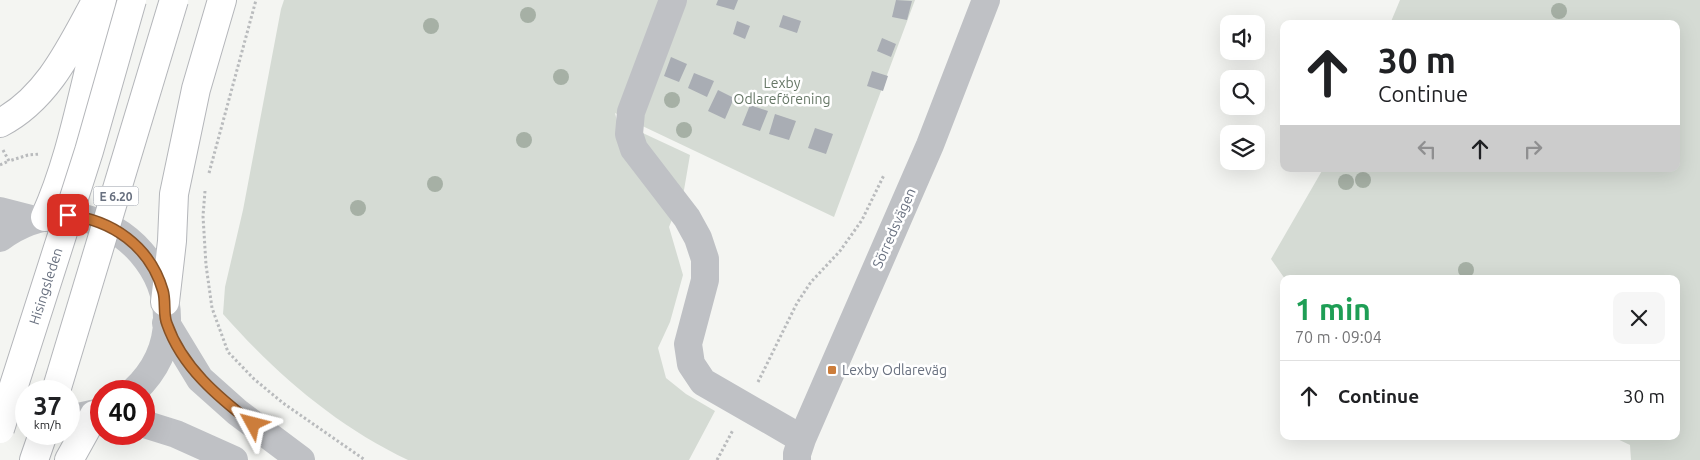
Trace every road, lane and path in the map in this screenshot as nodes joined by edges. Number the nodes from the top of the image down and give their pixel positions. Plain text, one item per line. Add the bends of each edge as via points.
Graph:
1 (97, 0) edge
2 (102, 0) edge
3 (132, 0) edge
4 (174, 0) edge
5 (222, 0) edge
6 (256, 0) edge
7 (672, 0) edge
8 (986, 0) edge
9 (0, 124) edge
10 (9, 161) dead end
11 (0, 166) edge
12 (887, 169) dead end
13 (208, 176) dead end
14 (206, 184) dead end
15 (0, 211) edge
16 (40, 218) junction
17 (0, 238) edge
18 (166, 312) junction
19 (59, 380) edge
20 (143, 380) edge
21 (0, 396) edge
22 (15, 405) edge
23 (746, 408) junction
24 (88, 415) edge
25 (155, 428) edge
26 (0, 429) edge
27 (39, 445) edge
28 (796, 453) edge
29 (34, 460) edge
30 (69, 460) edge
31 (234, 460) edge
32 (300, 460) edge
33 (365, 460) edge
34 (717, 460) edge

1 - 9 highway via 59,68 35,97
2 - 16 highway via 101,22 66,160
3 - 26 highway, Hisingsleden / E 6.20, bridge via 89,151
4 - 19 highway, E 6.20, bridge
5 - 18 highway via 196,89 174,194
6 - 13 path
7 - 23 street via 631,112 629,134 634,149 687,218 705,259 705,280 688,344 691,364 704,382
8 - 28 street, Sörredsvägen via 930,145
10 - 11 path
12 - 23 path via 862,220 797,303
14 - 33 path via 203,216 206,265 212,308 228,352 283,403
15 - 16 street
16 - 17 street
16 - 18 street via 68,215 91,219 123,234 148,258 159,279
18 - 20 street via 164,337 155,364
18 - 32 street via 200,379
21 - 22 street
23 - 28 street
23 - 34 path
24 - 30 highway
25 - 31 street
27 - 29 highway

